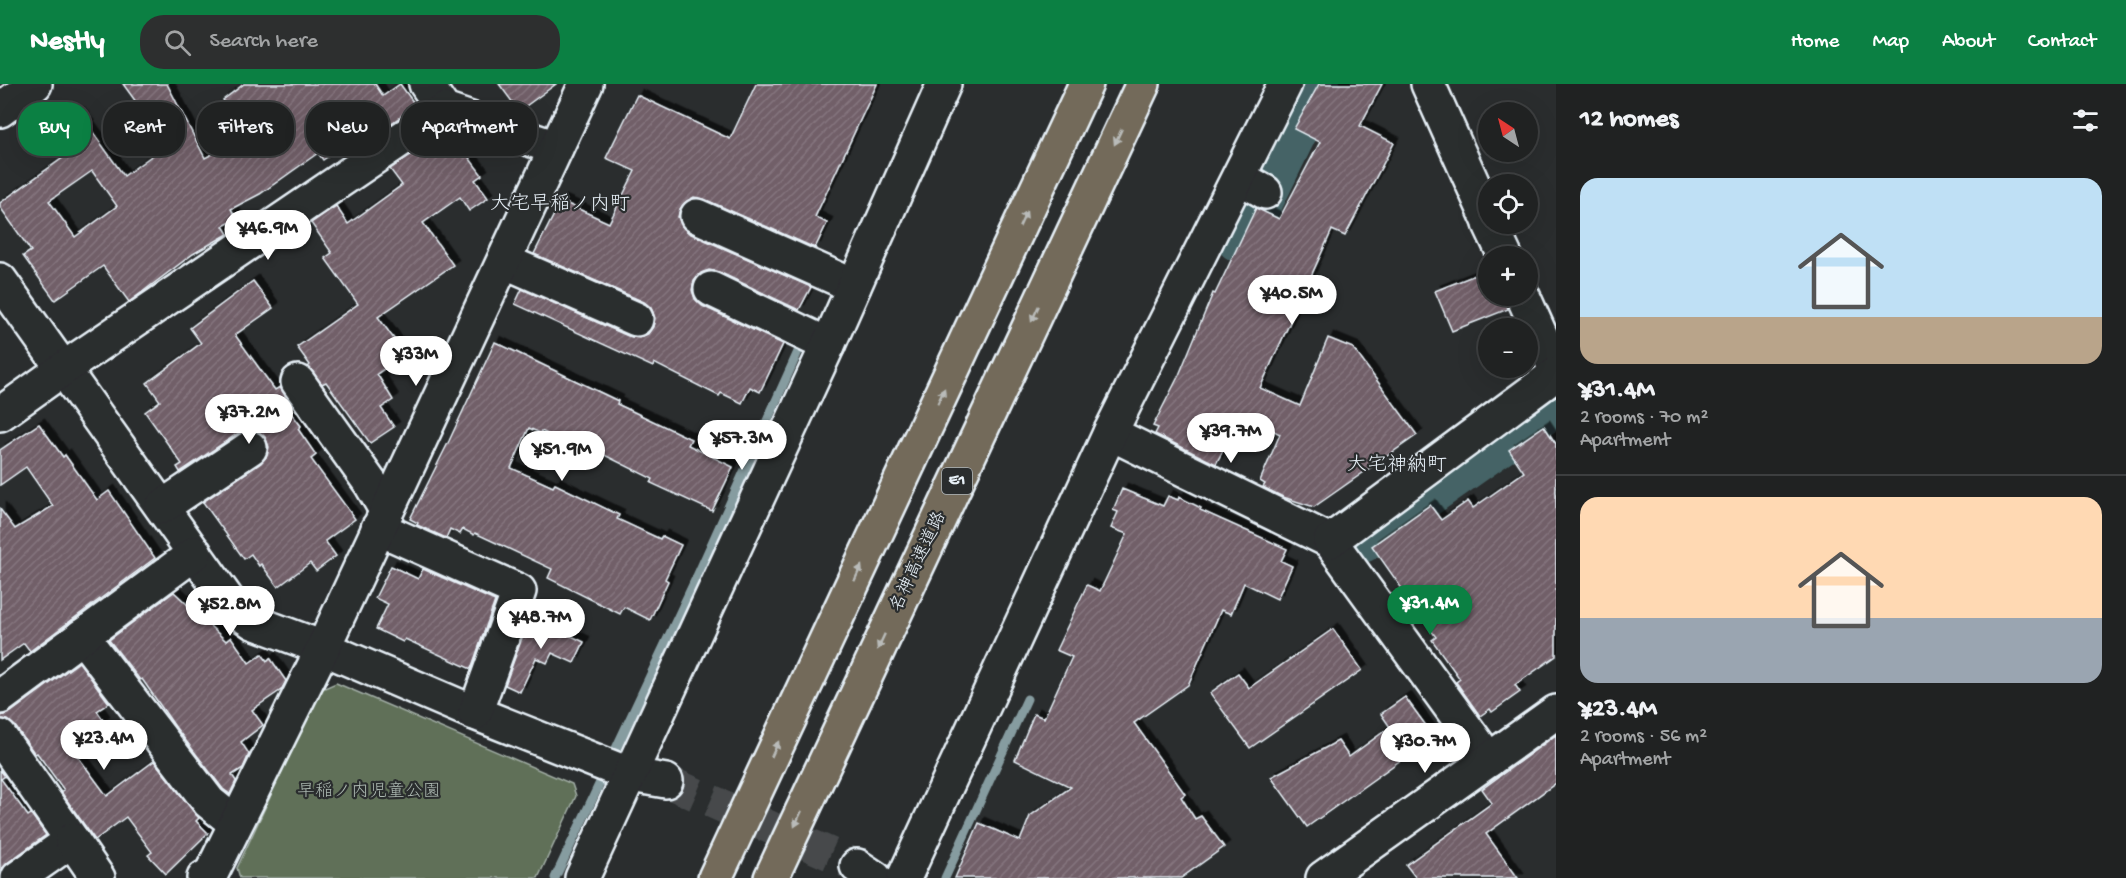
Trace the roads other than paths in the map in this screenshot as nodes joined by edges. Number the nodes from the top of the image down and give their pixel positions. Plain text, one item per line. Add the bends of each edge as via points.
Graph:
1 (35, 84) edge
2 (426, 84) edge
3 (586, 84) edge
4 (944, 84) edge
5 (1086, 84) edge
6 (1143, 84) edge
7 (1285, 84) edge
8 (1428, 84) edge
9 (438, 102) edge
10 (0, 110) edge
11 (401, 139) edge
12 (537, 142) edge
13 (556, 148) junction
14 (1478, 196) edge
15 (697, 216) dead end
16 (504, 261) junction
17 (0, 280) edge
18 (854, 286) junction
19 (711, 289) dead end
20 (1527, 306) edge
21 (636, 319) dead end
22 (828, 345) junction
23 (63, 369) junction
24 (1556, 372) edge
25 (298, 382) dead end
26 (0, 414) edge
27 (1110, 433) junction
28 (250, 448) dead end
29 (162, 507) junction
30 (382, 519) junction
31 (1330, 541) junction
32 (195, 553) junction
33 (82, 636) junction
34 (323, 648) junction
35 (0, 697) edge
36 (475, 712) junction
37 (1556, 712) edge
38 (0, 737) edge
39 (1489, 760) junction
40 (631, 775) junction
41 (666, 781) tunnel mouth
42 (235, 823) junction
43 (72, 840) junction
44 (211, 877) edge
45 (18, 878) edge
46 (98, 878) edge
47 (582, 878) edge
48 (714, 878) edge
49 (771, 878) edge
50 (904, 878) edge
51 (1323, 878) edge

1 - 10 street
2 - 9 street
3 - 13 street
4 - 18 street
48 -> 5 highway
6 -> 49 highway, 名神高速道路 / E1
7 - 27 street via 1254,185
8 - 14 street
11 - 23 street
12 - 13 street
13 - 16 street
15 - 18 street
16 - 21 street
16 - 30 street
17 - 23 street
18 - 22 street
19 - 22 street
20 - 24 street
22 - 40 street
23 - 26 street
23 - 29 street
24 - 31 street
25 - 30 street via 371,484
27 - 31 street
27 - 50 street
28 - 29 street
29 - 32 street
30 - 34 street
30 - 36 street via 519,591
31 - 39 street
32 - 33 street
32 - 34 street via 234,609 253,622
33 - 35 street
33 - 42 street via 209,802
34 - 36 street
34 - 42 street
36 - 40 street
37 - 39 street
38 - 43 street
39 - 51 street
40 - 41 street
40 - 47 street
42 - 44 street
43 - 45 street
43 - 46 street

